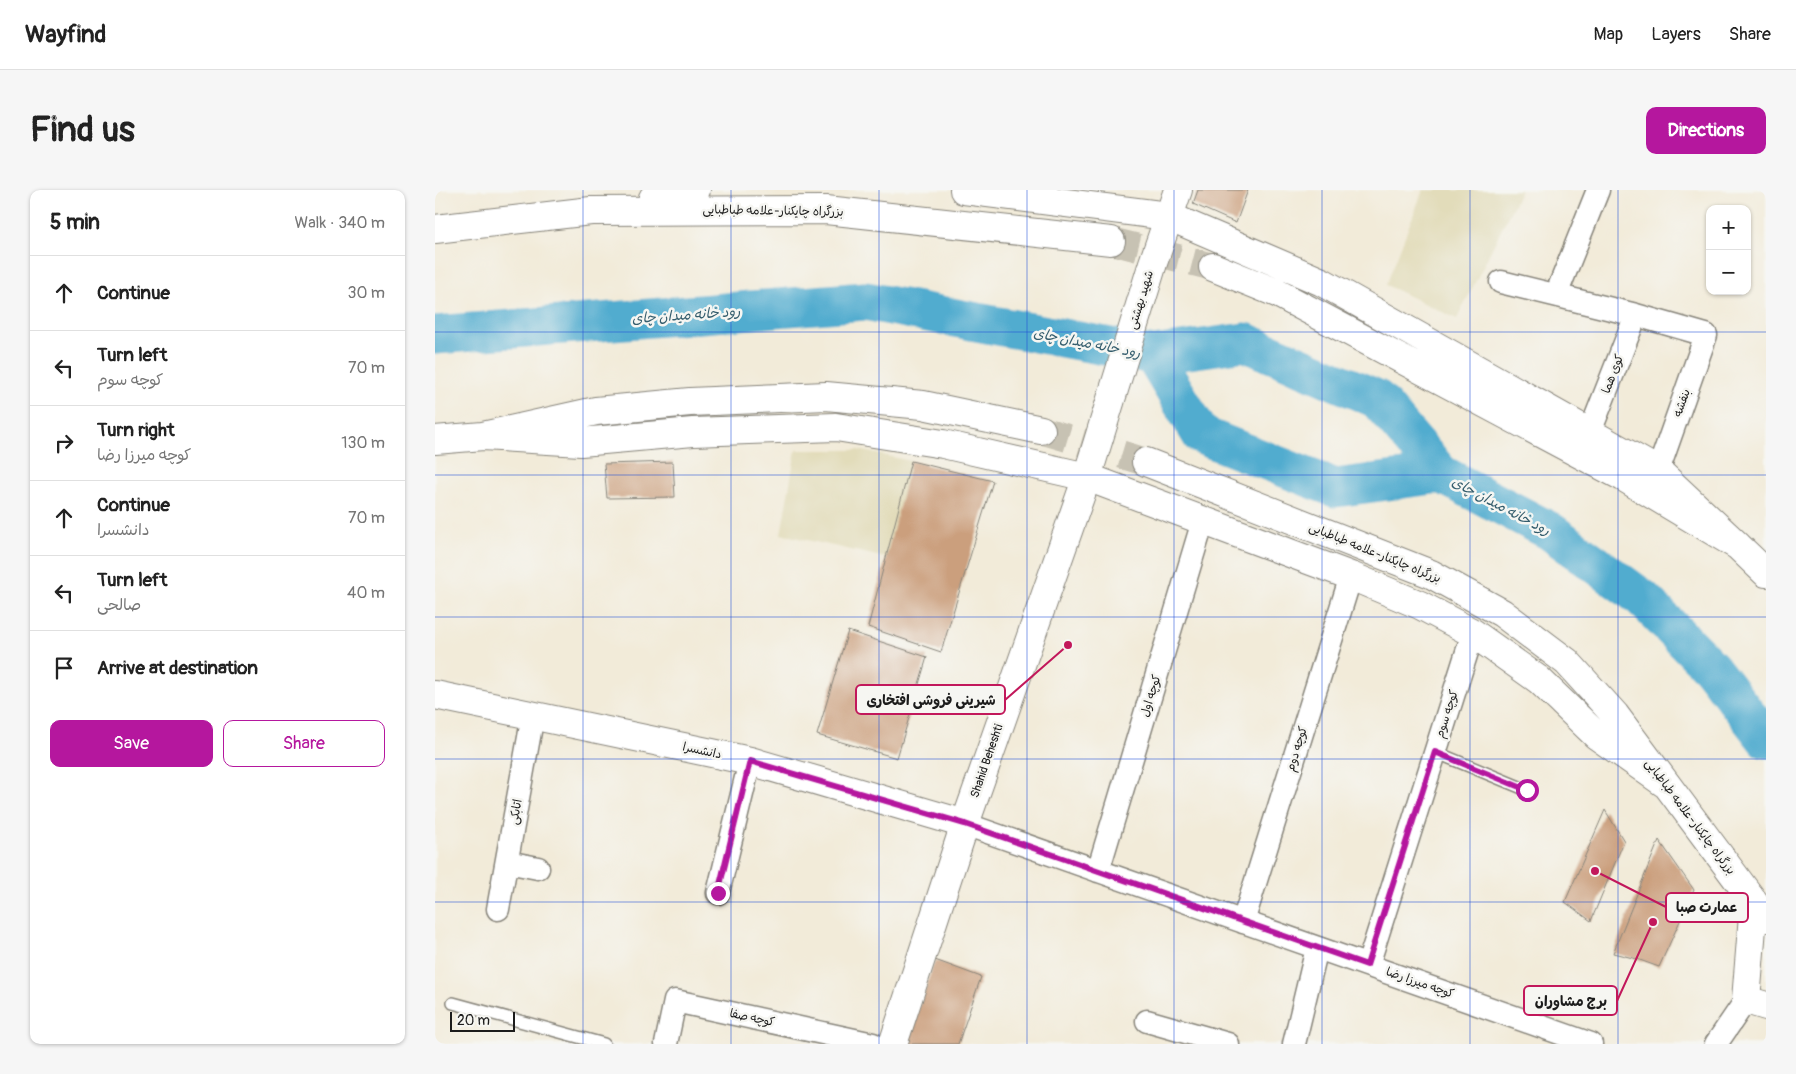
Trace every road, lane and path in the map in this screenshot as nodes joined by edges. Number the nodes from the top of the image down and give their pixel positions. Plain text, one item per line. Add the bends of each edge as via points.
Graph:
1 (696, 190) edge
2 (964, 190) edge
3 (1178, 190) edge
4 (1598, 190) edge
5 (648, 194) edge
6 (591, 211) junction
7 (1169, 216) junction
8 (435, 229) edge
9 (1111, 241) tunnel mouth
10 (1213, 267) tunnel mouth
11 (1501, 282) dead end
12 (1555, 295) junction
13 (1636, 315) junction
14 (1104, 423) joint
15 (1041, 430) tunnel mouth
16 (1590, 432) junction
17 (483, 436) junction
18 (435, 440) edge
19 (1146, 462) tunnel mouth
20 (1658, 471) junction
21 (1087, 476) junction
22 (1203, 521) junction
23 (1738, 546) junction
24 (1766, 573) edge
25 (1351, 576) junction
26 (1473, 634) junction
27 (435, 695) edge
28 (533, 715) junction
29 (1435, 752) junction
30 (750, 761) junction
31 (1664, 783) junction
32 (1527, 790) dead end
33 (965, 824) junction
34 (507, 862) junction
35 (538, 868) dead end
36 (1098, 871) junction
37 (718, 893) dead end
38 (499, 909) dead end
39 (1760, 911) edge
40 (1243, 922) junction
41 (1317, 948) junction
42 (1367, 965) junction
43 (453, 1003) dead end
44 (1756, 1003) edge
45 (1147, 1021) dead end
46 (603, 1044) edge
47 (665, 1044) edge
48 (873, 1044) edge
49 (893, 1044) edge
50 (1228, 1044) edge
51 (1294, 1044) edge
52 (1591, 1044) edge
53 (1716, 1044) edge

1 - 5 main road
2 - 7 main road
3 - 7 main road, شهید بهشتی
4 - 12 street
5 - 6 main road
6 - 8 main road, بزرگراه چایکنار-علامه طباطبایی
6 - 9 main road, بزرگراه چایکنار-علامه طباطبایی via 826,210
7 - 14 main road, شهید بهشتی
7 - 16 main road via 1322,282
10 - 23 main road via 1277,293 1623,476
11 - 12 street
12 - 13 street
13 - 16 street, کوی هما
13 - 20 street, بنفشه via 1706,335
14 - 21 main road, Shahid Beheshti
15 - 17 main road via 923,405 826,396 690,402 597,411
16 - 20 main road
17 - 18 main road
17 - 21 main road via 581,442 693,432 836,428 943,444
19 - 31 main road, بزرگراه چایکنار-علامه طباطبایی via 1431,574 1502,613 1567,662 1615,716
20 - 23 main road
21 - 22 main road
21 - 33 main road, Shahid Beheshti
22 - 25 main road
22 - 36 street, کوچه اول
23 - 24 main road
25 - 26 main road via 1420,605
25 - 40 street, کوچه دوم
26 - 29 street, کوچه سوم
26 - 31 main road via 1539,680 1596,735
27 - 28 main road, دانشسرا
28 - 30 main road, دانشسرا
28 - 34 street, اتابکی
29 - 32 lane
29 - 42 street, کوچه سوم
30 - 33 main road, دانشسرا
30 - 37 street
31 - 39 main road, بزرگراه چایکنار-علامه طباطبایی
33 - 36 street, کوچه میرزا رضا
33 - 49 main road, Shahid Beheshti
34 - 35 street
34 - 38 street, اتابکی
36 - 40 street, کوچه میرزا رضا
39 - 44 main road
40 - 41 street, کوچه میرزا رضا
41 - 42 street, کوچه میرزا رضا
41 - 51 street
42 - 52 street, کوچه میرزا رضا
43 - 46 lane
44 - 53 street
45 - 50 street
47 - 48 street, کوچه صفا via 675,1001

